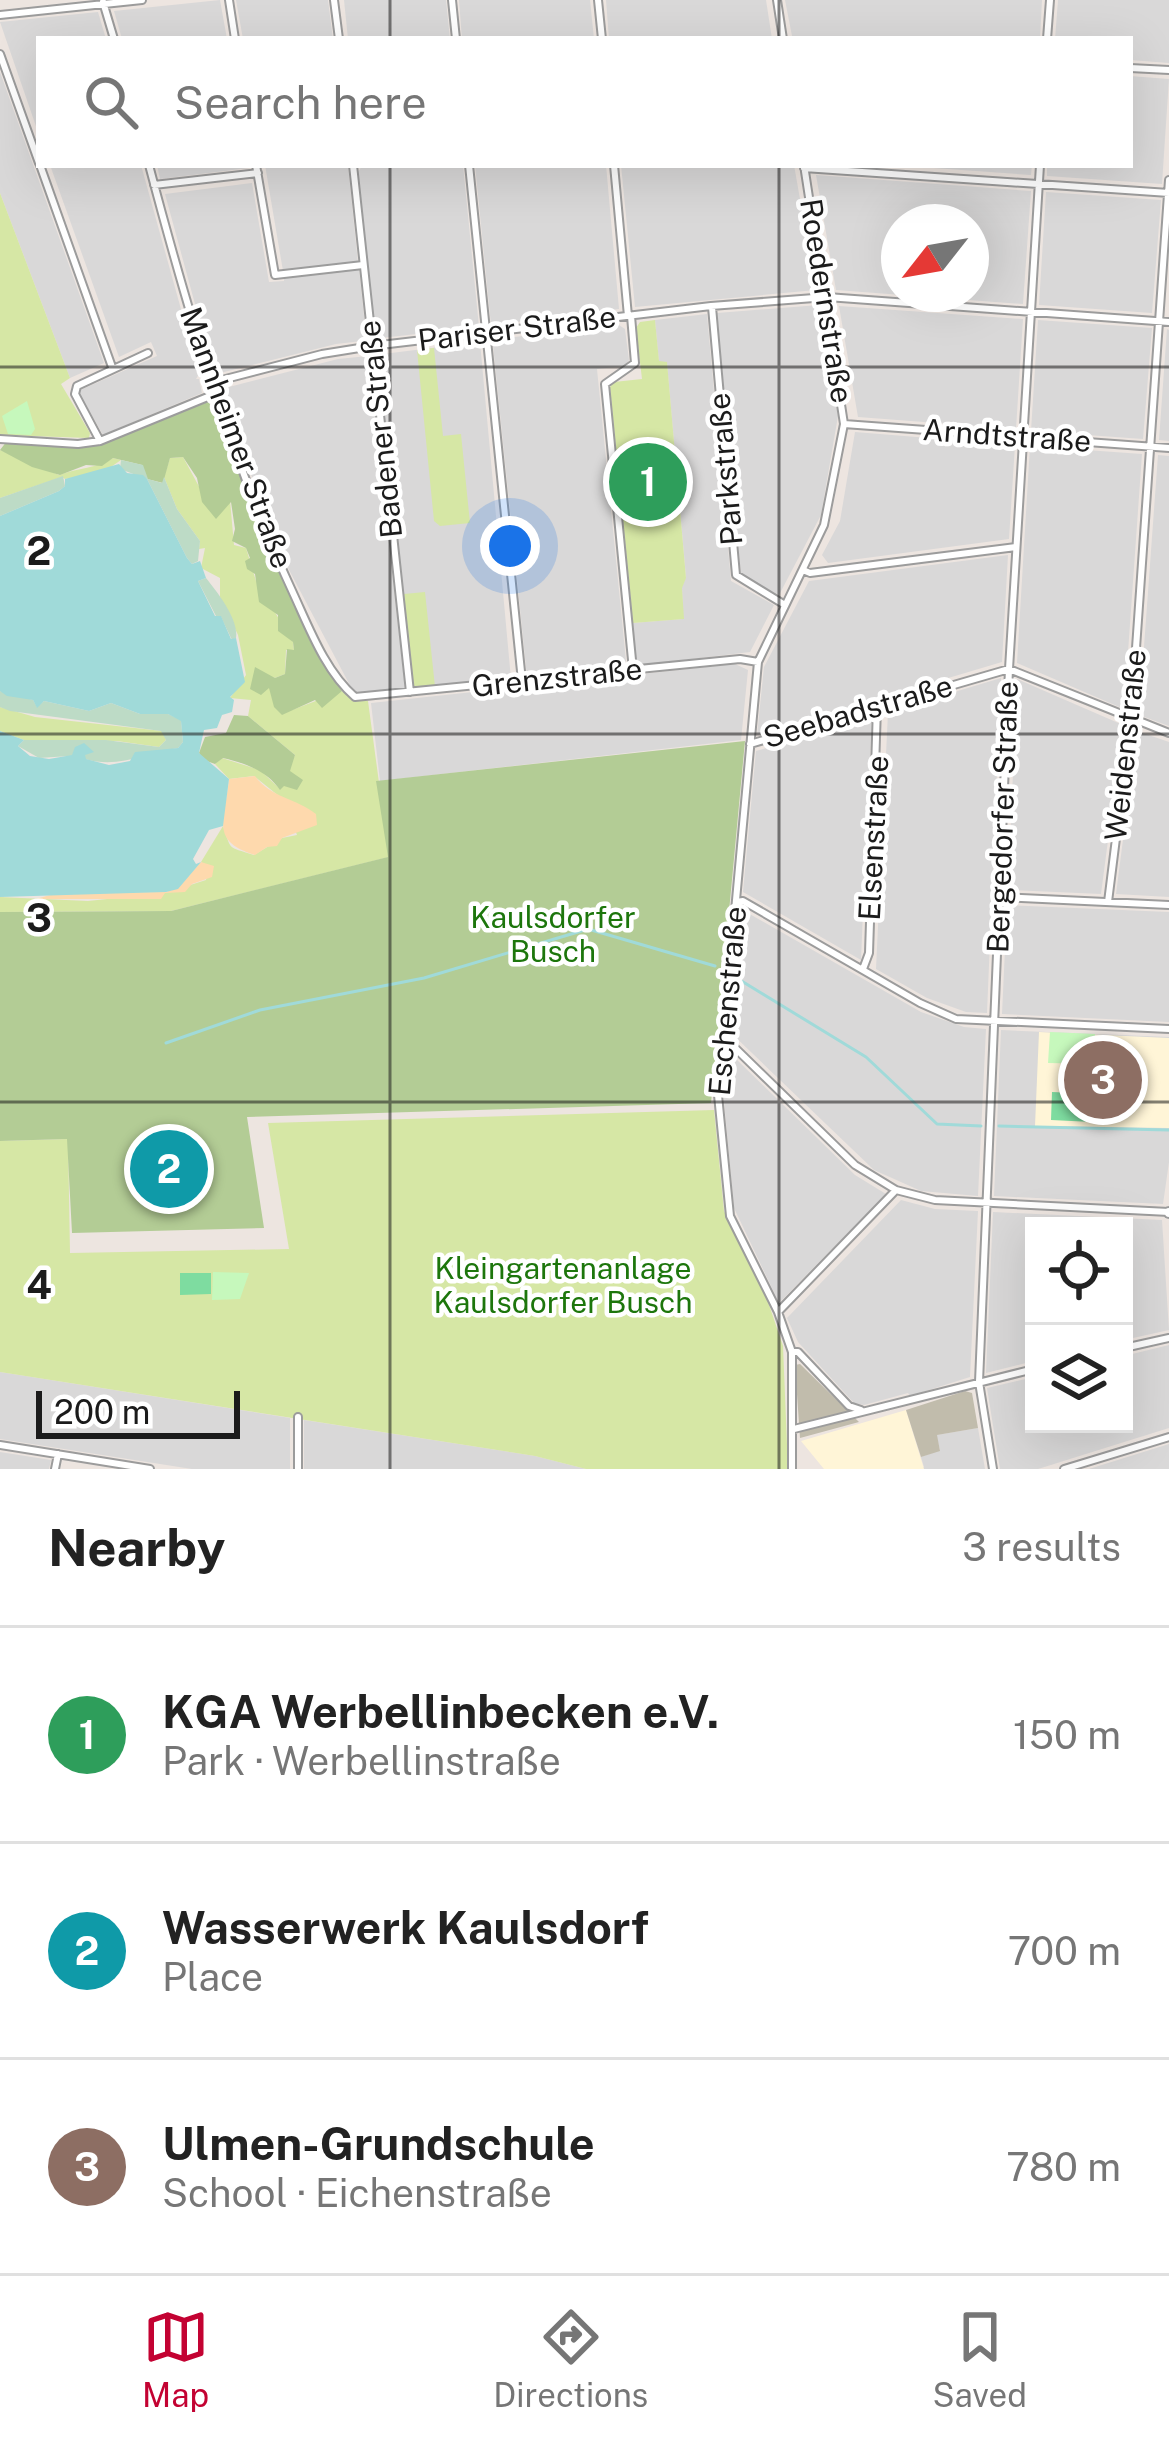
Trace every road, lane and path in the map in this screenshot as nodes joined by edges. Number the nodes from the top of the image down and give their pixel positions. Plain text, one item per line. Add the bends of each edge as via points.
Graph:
1 (142, 0) edge
2 (229, 0) edge
3 (334, 0) edge
4 (452, 0) edge
5 (598, 0) edge
6 (777, 0) edge
7 (1050, 0) edge
8 (103, 2) edge
9 (0, 15) edge
10 (113, 36) edge
11 (235, 36) edge
12 (339, 36) edge
13 (456, 36) edge
14 (602, 36) edge
15 (783, 36) edge
16 (1047, 36) edge
17 (0, 53) edge
18 (1133, 68) edge
19 (1169, 70) edge
20 (36, 155) edge
21 (40, 168) edge
22 (150, 168) edge
23 (352, 168) edge
24 (469, 168) edge
25 (614, 168) edge
26 (804, 168) edge
27 (818, 168) edge
28 (1040, 168) edge
29 (257, 169) edge
30 (1169, 181) edge
31 (1039, 184) junction
32 (154, 185) junction
33 (1168, 193) edge
34 (363, 266) junction
35 (827, 297) junction
36 (712, 306) junction
37 (1030, 311) junction
38 (629, 316) junction
39 (1165, 321) edge
40 (486, 333) junction
41 (372, 346) junction
42 (148, 352) dead end
43 (112, 367) junction
44 (210, 383) junction
45 (214, 394) junction
46 (844, 424) junction
47 (1023, 438) junction
48 (0, 439) edge
49 (100, 441) junction
50 (1150, 447) junction
51 (1169, 448) edge
52 (1016, 548) junction
53 (803, 570) junction
54 (784, 604) junction
55 (767, 638) joint
56 (758, 662) junction
57 (1009, 669) junction
58 (633, 670) junction
59 (522, 681) junction
60 (410, 693) junction
61 (355, 698) joint
62 (877, 707) junction
63 (1131, 719) junction
64 (1169, 733) edge
65 (750, 744) junction
66 (1000, 897) junction
67 (736, 902) junction
68 (1108, 902) junction
69 (1169, 905) edge
70 (863, 969) junction
71 (994, 1021) junction
72 (1169, 1029) edge
73 (723, 1043) junction
74 (896, 1190) junction
75 (986, 1203) junction
76 (1169, 1212) edge
77 (778, 1312) junction
78 (1169, 1338) edge
79 (1133, 1346) edge
80 (792, 1352) junction
81 (1025, 1371) edge
82 (979, 1382) junction
83 (862, 1410) junction
84 (298, 1417) dead end
85 (792, 1430) junction
86 (1169, 1437) edge
87 (0, 1445) edge
88 (58, 1454) junction
89 (55, 1469) edge
90 (150, 1469) edge
91 (298, 1469) edge
92 (792, 1469) edge
93 (993, 1469) edge
94 (1064, 1469) edge

1 - 8 street
2 - 11 street
3 - 12 street
4 - 13 street
5 - 14 street
6 - 15 street
7 - 16 street
8 - 9 street
8 - 10 street
17 - 20 street
18 - 19 street
21 - 43 street
22 - 32 street, Mannheimer Straße
23 - 34 street, Badener Straße
24 - 40 street
25 - 38 street
26 - 35 street, Roedernstraße
27 - 31 street
28 - 31 street, Bergedorfer Straße
29 - 32 street
29 - 34 street via 275,275
30 - 33 street, Weidenstraße
31 - 33 street
31 - 37 street, Bergedorfer Straße
32 - 44 street, Mannheimer Straße
33 - 39 street, Weidenstraße
34 - 41 street, Badener Straße
35 - 36 street, Pariser Straße
35 - 37 street, Pariser Straße
35 - 46 street, Roedernstraße
36 - 38 street, Pariser Straße
36 - 54 street, Parkstraße via 736,574
37 - 39 street, Pariser Straße
37 - 47 street, Bergedorfer Straße
38 - 40 street, Pariser Straße
38 - 58 street via 635,363 605,384
39 - 50 street, Weidenstraße
40 - 41 street, Pariser Straße
40 - 59 street
41 - 44 street, Pariser Straße
41 - 60 street, Badener Straße
42 - 43 street
43 - 49 street via 74,394
44 - 45 street, Mannheimer Straße
45 - 49 street
45 - 61 street, Mannheimer Straße via 297,602
46 - 47 street, Arndtstraße
46 - 53 street, Roedernstraße via 830,505
47 - 50 street, Arndtstraße
47 - 52 street, Bergedorfer Straße
48 - 49 street
50 - 51 street, Arndtstraße
50 - 63 street, Weidenstraße
52 - 53 street
52 - 57 street, Bergedorfer Straße
53 - 54 street, Roedernstraße
54 - 55 street, Roedernstraße
55 - 56 street, Eschenstraße
56 - 58 street, Grenzstraße
56 - 65 street, Eschenstraße
57 - 62 street, Seebadstraße
57 - 63 street
57 - 66 street, Bergedorfer Straße
58 - 59 street, Grenzstraße
59 - 60 street, Grenzstraße
60 - 61 street, Grenzstraße
62 - 65 street, Seebadstraße
62 - 70 street, Elsenstraße
63 - 64 street
63 - 68 street, Weidenstraße
65 - 67 street, Eschenstraße
66 - 68 street
66 - 71 street, Bergedorfer Straße
67 - 70 street
67 - 73 street, Eschenstraße
68 - 69 street
70 - 71 street via 948,1016
71 - 72 street
71 - 75 street, Bergedorfer Straße
73 - 74 street via 855,1165
73 - 77 street, Eschenstraße via 718,1112 727,1204
74 - 75 street
74 - 77 street
75 - 76 street
75 - 82 street, Bergedorfer Straße
77 - 80 street, Eschenstraße
78 - 79 street
80 - 83 street
80 - 85 street
81 - 82 street
82 - 83 street
82 - 93 street, Bergedorfer Straße
83 - 85 street
84 - 91 street
85 - 92 street
86 - 94 street
87 - 88 street
88 - 89 street
88 - 90 street

